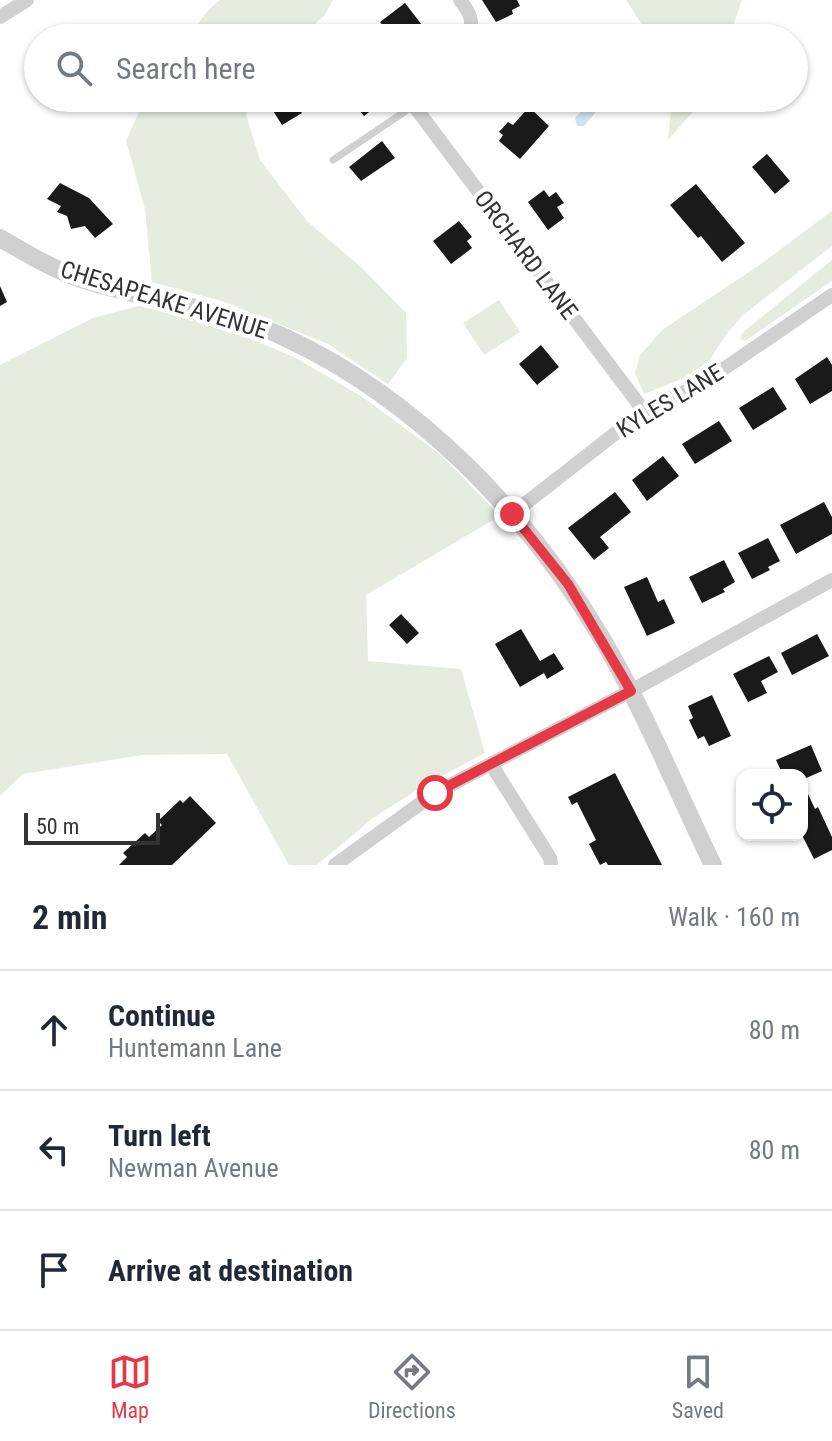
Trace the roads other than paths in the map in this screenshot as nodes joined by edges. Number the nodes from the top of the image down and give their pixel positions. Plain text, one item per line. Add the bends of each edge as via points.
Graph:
1 (27, 0) edge
2 (460, 0) edge
3 (0, 17) edge
4 (471, 24) edge
5 (397, 112) edge
6 (418, 112) edge
7 (333, 160) dead end
8 (0, 238) edge
9 (832, 295) edge
10 (644, 411) junction
11 (512, 514) junction
12 (832, 580) edge
13 (631, 691) junction
14 (491, 764) junction
15 (335, 865) edge
16 (551, 865) edge
17 (713, 865) edge

1 - 3 street
2 - 4 street
5 - 7 lane
6 - 10 street, ORCHARD LANE
8 - 11 street, CHESAPEAKE AVENUE via 81,279 180,302 306,348 412,418
9 - 10 street, KYLES LANE via 703,383
10 - 11 street, KYLES LANE
11 - 13 street, CHESAPEAKE AVENUE via 568,584
12 - 13 street
13 - 14 street
13 - 17 street, CHESAPEAKE AVENUE
14 - 15 street via 435,793
14 - 16 street

